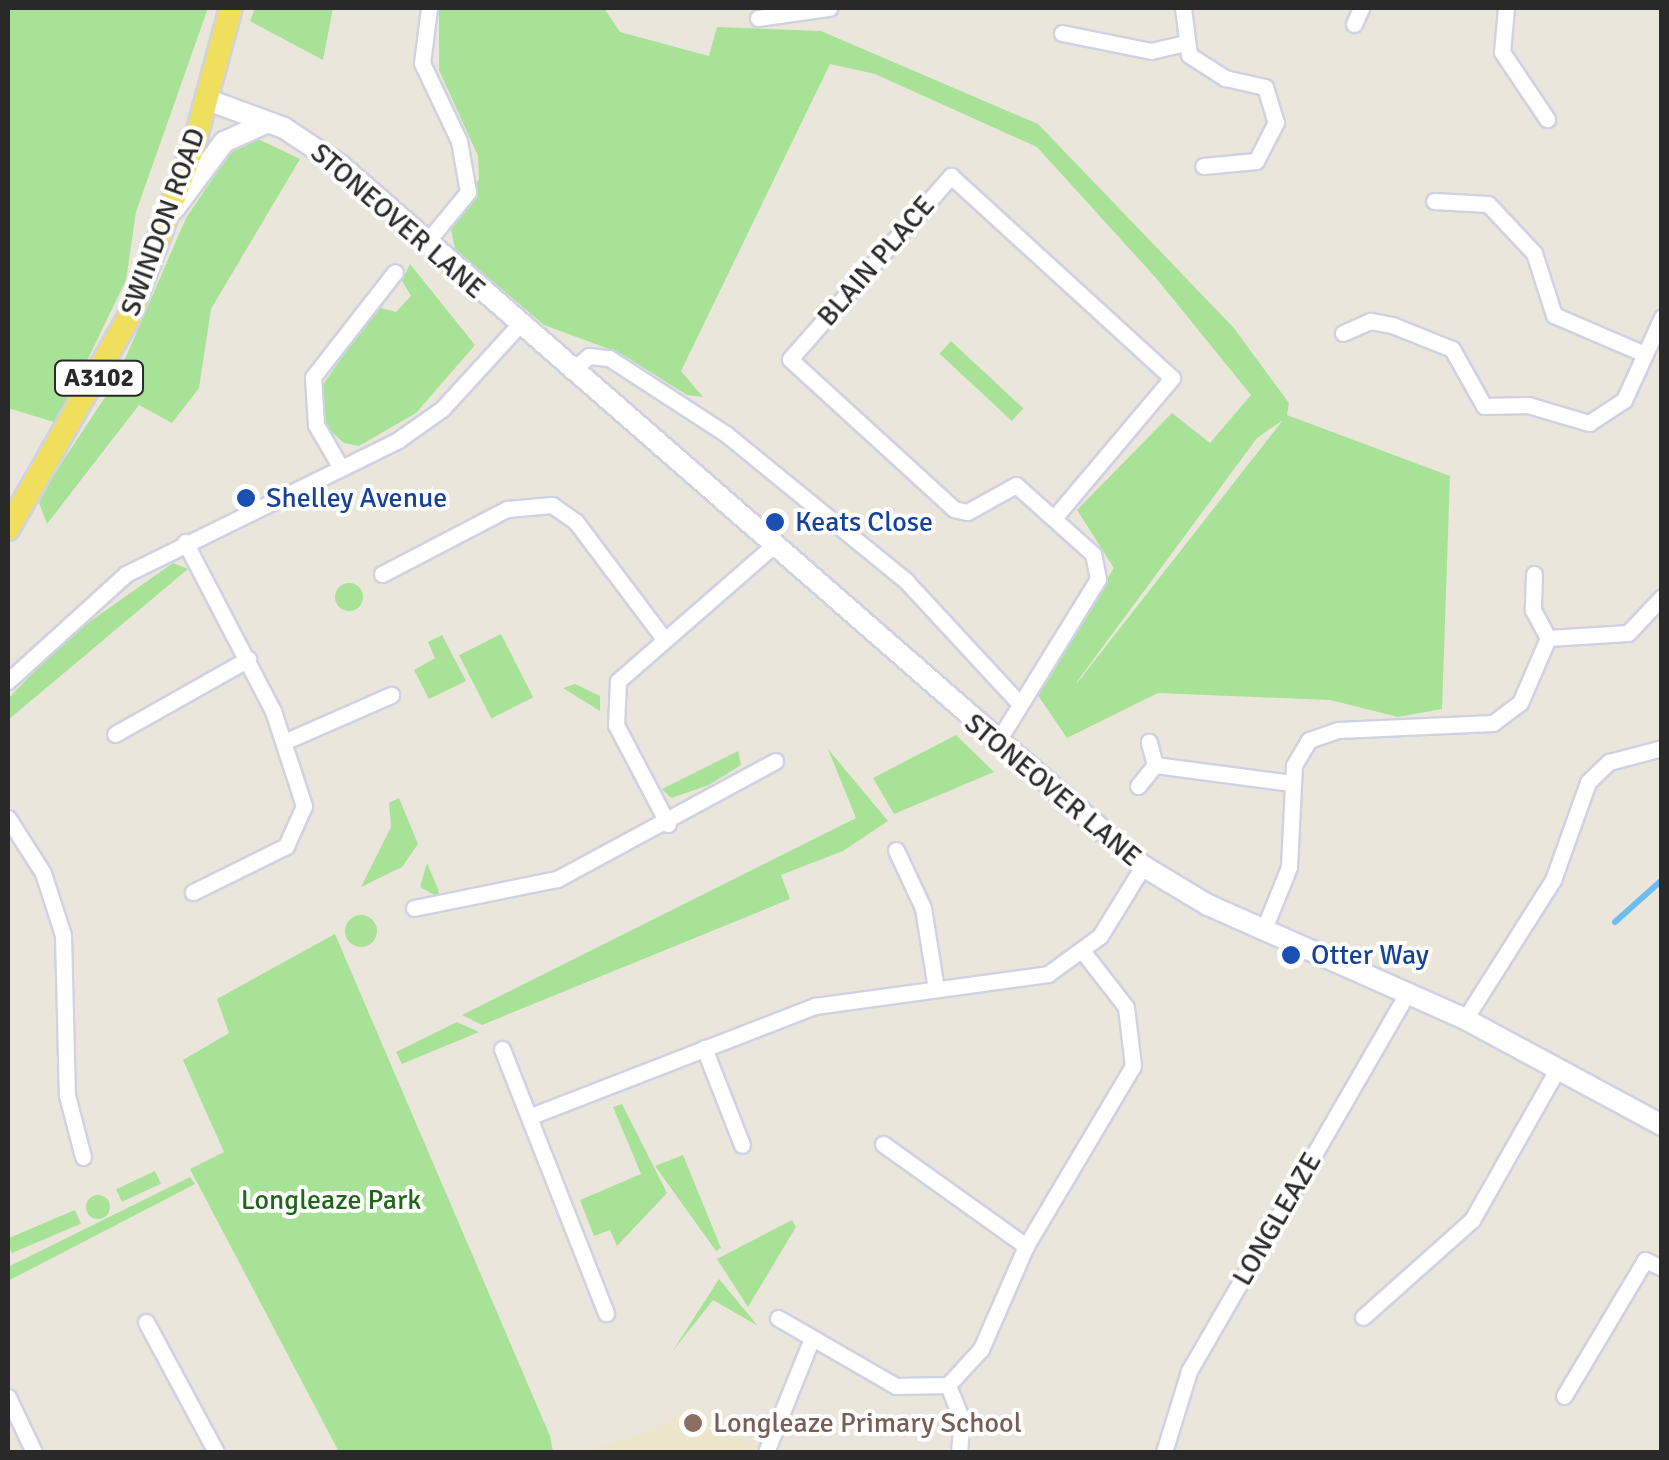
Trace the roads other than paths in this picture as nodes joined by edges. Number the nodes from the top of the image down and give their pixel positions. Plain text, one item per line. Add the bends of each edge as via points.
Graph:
1 (231, 8) edge
2 (429, 8) edge
3 (828, 8) edge
4 (1183, 8) edge
5 (1360, 8) edge
6 (1506, 8) edge
7 (758, 18) dead end
8 (1354, 24) dead end
9 (1062, 34) dead end
10 (1182, 44) junction
11 (208, 100) junction
12 (1547, 119) dead end
13 (268, 122) junction
14 (1203, 166) dead end
15 (1434, 200) dead end
16 (168, 218) junction
17 (426, 243) junction
18 (399, 296) dead end
19 (1662, 317) edge
20 (518, 326) junction
21 (1343, 333) dead end
22 (1640, 352) junction
23 (571, 371) junction
24 (341, 468) junction
25 (1055, 517) junction
26 (8, 529) edge
27 (185, 542) junction
28 (772, 546) junction
29 (382, 574) dead end
30 (1534, 574) dead end
31 (1662, 597) edge
32 (662, 636) junction
33 (1548, 638) junction
34 (248, 659) junction
35 (8, 681) edge
36 (392, 695) dead end
37 (1020, 704) junction
38 (115, 734) dead end
39 (286, 742) junction
40 (1148, 742) dead end
41 (996, 744) junction
42 (1662, 748) edge
43 (775, 761) dead end
44 (1155, 765) junction
45 (1292, 783) junction
46 (1138, 786) dead end
47 (8, 818) edge
48 (668, 824) junction
49 (896, 850) dead end
50 (1143, 866) junction
51 (193, 892) dead end
52 (414, 908) dead end
53 (1264, 929) junction
54 (1084, 953) junction
55 (934, 984) junction
56 (1407, 993) junction
57 (1465, 1018) junction
58 (704, 1048) junction
59 (502, 1049) dead end
60 (1558, 1068) junction
61 (531, 1116) junction
62 (1662, 1126) edge
63 (883, 1144) dead end
64 (742, 1145) dead end
65 (83, 1157) dead end
66 (1026, 1246) junction
67 (1662, 1268) edge
68 (606, 1312) dead end
69 (1362, 1317) dead end
70 (778, 1318) dead end
71 (146, 1322) dead end
72 (812, 1338) junction
73 (948, 1385) junction
74 (1564, 1396) dead end
75 (8, 1397) edge
76 (34, 1452) edge
77 (216, 1452) edge
78 (766, 1452) edge
79 (959, 1452) edge
80 (1164, 1452) edge

1 - 11 main road, SWINDON ROAD / A3102
2 - 17 street via 422,63 460,142 468,192
3 - 7 street
4 - 10 street
5 - 8 street
6 - 12 street via 1502,52
9 - 10 street via 1151,50
10 - 14 street via 1225,78 1259,82 1274,109 1266,154 1244,165
11 - 13 street, STONEOVER LANE
11 - 16 main road, SWINDON ROAD / A3102
13 - 16 street via 221,144
13 - 17 street, STONEOVER LANE via 322,151
15 - 22 street via 1488,204 1534,253 1554,315
16 - 26 main road, SWINDON ROAD / A3102 via 91,394
17 - 20 street, STONEOVER LANE
18 - 24 street via 390,279 313,377 316,425
19 - 22 street
20 - 23 street, STONEOVER LANE
20 - 24 street via 442,409
21 - 22 street via 1370,321 1392,326 1452,349 1484,406 1528,404 1589,422 1619,407
23 - 28 street, STONEOVER LANE
23 - 37 street, STONEOVER LANE via 589,356 610,358 726,434 906,581
24 - 27 street
25 - 25 street, BLAIN PLACE via 1172,378 951,176 790,359 954,509 974,510 1010,484
25 - 37 street, BLAIN PLACE via 1100,573
27 - 34 street
27 - 35 street via 83,605
28 - 32 street
28 - 41 street, STONEOVER LANE
29 - 32 street via 507,509 552,506 576,522
30 - 33 street via 1534,610
31 - 33 street via 1628,633
32 - 48 street via 626,667 613,708
33 - 45 street via 1525,693 1502,718 1317,734 1297,756
34 - 38 street
34 - 39 street
36 - 39 street
37 - 41 street, BLAIN PLACE
39 - 51 street via 304,806 293,838
40 - 44 street
41 - 50 street, STONEOVER LANE
42 - 57 street via 1610,762 1588,782 1553,880
43 - 48 street
44 - 45 street
44 - 46 street
45 - 53 street via 1292,851
47 - 65 street via 43,873 63,935 67,1096
48 - 52 street via 536,888
49 - 55 street via 919,894
50 - 53 street, STONEOVER LANE
50 - 54 street
53 - 56 street, STONEOVER LANE
54 - 55 street via 1037,977
54 - 66 street via 1126,1007 1134,1066
55 - 58 street via 815,1006
56 - 57 street, STONEOVER LANE
56 - 80 street, LONGLEAZE via 1189,1371
57 - 60 street, STONEOVER LANE
58 - 61 street
58 - 64 street
59 - 61 street
60 - 62 street, STONEOVER LANE
60 - 69 street via 1472,1220
61 - 68 street
63 - 66 street
66 - 73 street via 981,1349
67 - 74 street via 1646,1260
70 - 72 street
71 - 77 street
72 - 73 street via 896,1386
72 - 78 street
73 - 79 street via 962,1420
75 - 76 street

